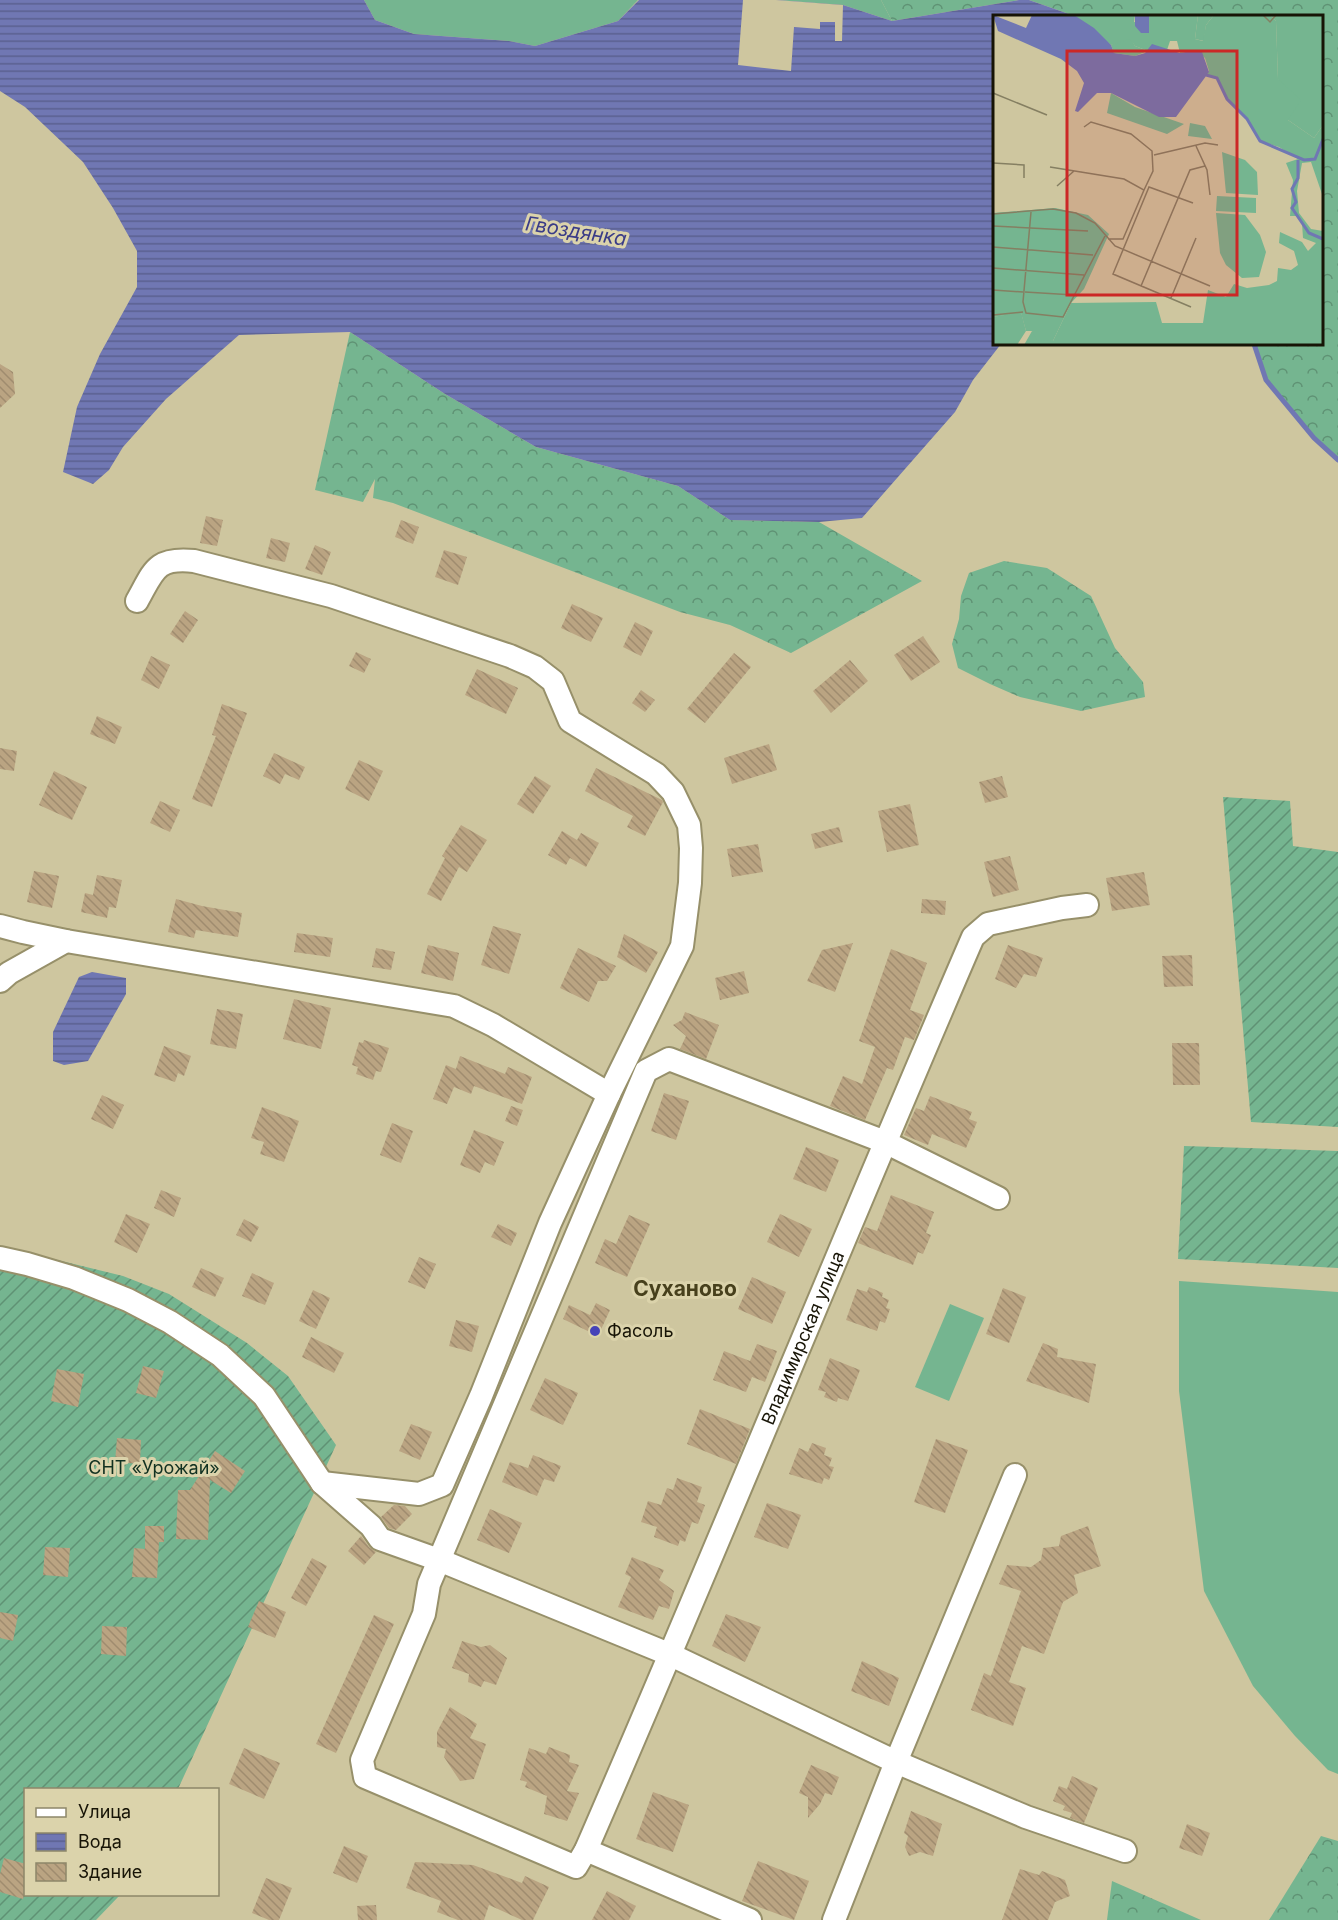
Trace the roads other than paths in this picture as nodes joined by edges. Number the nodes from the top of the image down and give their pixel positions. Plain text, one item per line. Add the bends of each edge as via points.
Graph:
1 (136, 600) dead end
2 (1087, 905) dead end
3 (0, 926) edge
4 (66, 940) junction
5 (0, 981) edge
6 (609, 1094) junction
7 (885, 1142) junction
8 (998, 1198) dead end
9 (0, 1258) edge
10 (1015, 1474) dead end
11 (322, 1483) junction
12 (439, 1560) junction
13 (671, 1655) junction
14 (896, 1762) junction
15 (586, 1850) junction
16 (1125, 1851) dead end
17 (750, 1920) edge
18 (834, 1920) edge

1 - 6 street via 159,565 178,559 331,596 535,667 553,681 570,721 656,774 673,792 689,825 690,883 682,946
2 - 7 street, Владимирская улица via 988,924 973,937
3 - 4 street
4 - 5 street
4 - 6 street via 454,1006
6 - 11 street via 550,1223 442,1485 419,1494
7 - 8 street
7 - 12 street via 669,1059 646,1071
7 - 13 street, Владимирская улица
9 - 11 street via 74,1278 128,1300 220,1354 264,1396
10 - 14 street
11 - 12 street via 371,1526 380,1539
12 - 13 street
12 - 15 street via 429,1584 424,1614 362,1760 364,1777 576,1867
13 - 14 street
13 - 15 street, Владимирская улица
14 - 16 street via 1026,1817
14 - 18 street
15 - 17 street

